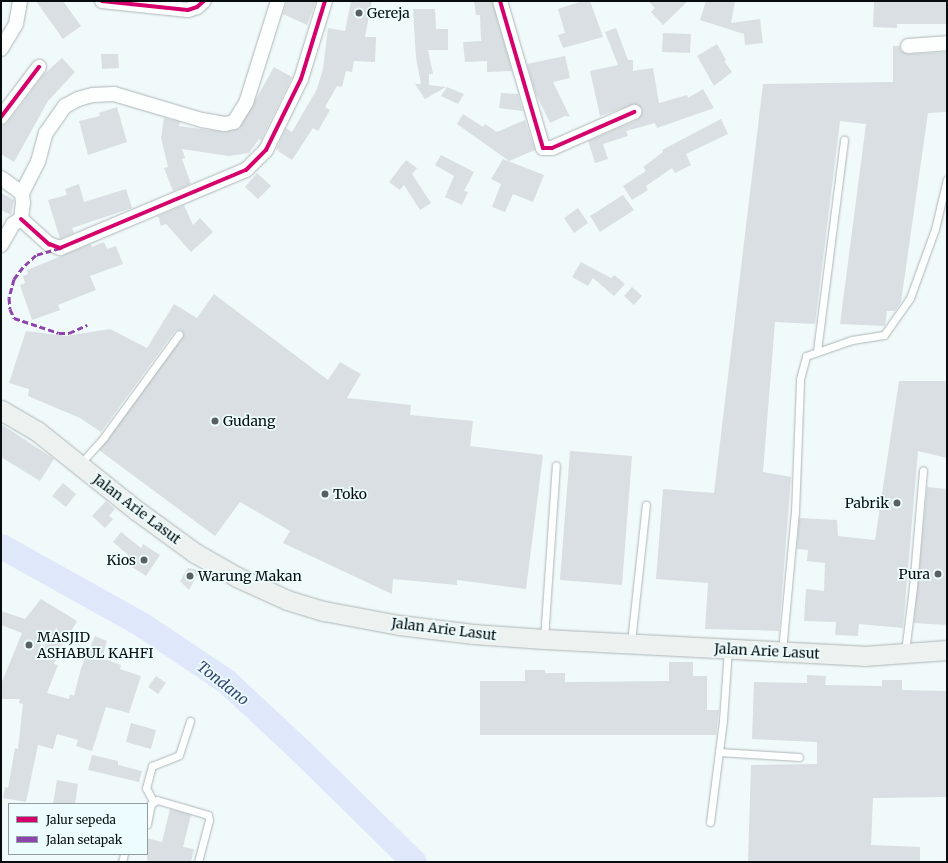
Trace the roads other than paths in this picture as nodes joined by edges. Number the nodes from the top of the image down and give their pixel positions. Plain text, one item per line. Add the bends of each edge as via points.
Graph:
1 (20, 1) edge
2 (102, 1) edge
3 (204, 1) edge
4 (278, 1) edge
5 (325, 1) edge
6 (500, 1) edge
7 (128, 3) edge
8 (947, 43) edge
9 (908, 46) dead end
10 (1, 49) edge
11 (39, 67) dead end
12 (634, 112) dead end
13 (1, 117) edge
14 (844, 140) dead end
15 (1, 178) edge
16 (947, 179) edge
17 (22, 193) junction
18 (21, 219) junction
19 (2, 241) edge
20 (178, 334) dead end
21 (817, 351) junction
22 (1, 410) edge
23 (80, 464) junction
24 (556, 465) dead end
25 (923, 470) dead end
26 (646, 506) dead end
27 (544, 639) junction
28 (631, 644) junction
29 (728, 648) junction
30 (947, 650) edge
31 (782, 651) junction
32 (905, 653) junction
33 (190, 721) dead end
34 (719, 752) junction
35 (799, 757) dead end
36 (153, 801) junction
37 (148, 820) edge
38 (710, 822) dead end
39 (198, 862) edge

1 - 10 street via 16,24
2 - 7 street
3 - 7 street via 188,10
4 - 17 street via 246,103 234,122 226,124 202,120 114,94 93,94 78,98 65,106 46,133 38,162
5 - 18 street via 301,79 266,150 246,170 60,248 49,244
6 - 12 street via 543,148 552,148
8 - 9 street
11 - 13 street
14 - 21 lane
15 - 17 street
16 - 21 lane via 935,228 910,298 884,335 852,340
17 - 18 street
18 - 19 street via 13,224
20 - 23 lane via 104,437
21 - 31 lane via 806,356 800,379 795,512
22 - 23 main road, Jalan Arie Lasut via 37,430
23 - 27 main road, Jalan Arie Lasut via 136,510 195,553 237,577 287,600 324,611 400,625
24 - 27 lane
25 - 32 lane
26 - 28 lane
27 - 28 main road, Jalan Arie Lasut
28 - 29 main road, Jalan Arie Lasut
29 - 31 main road, Jalan Arie Lasut
29 - 34 lane
30 - 32 main road, Jalan Arie Lasut
31 - 32 main road, Jalan Arie Lasut via 864,656
33 - 36 lane via 180,755 152,766 146,788
34 - 35 lane
34 - 38 lane
36 - 37 lane
36 - 39 lane via 208,815 209,820

